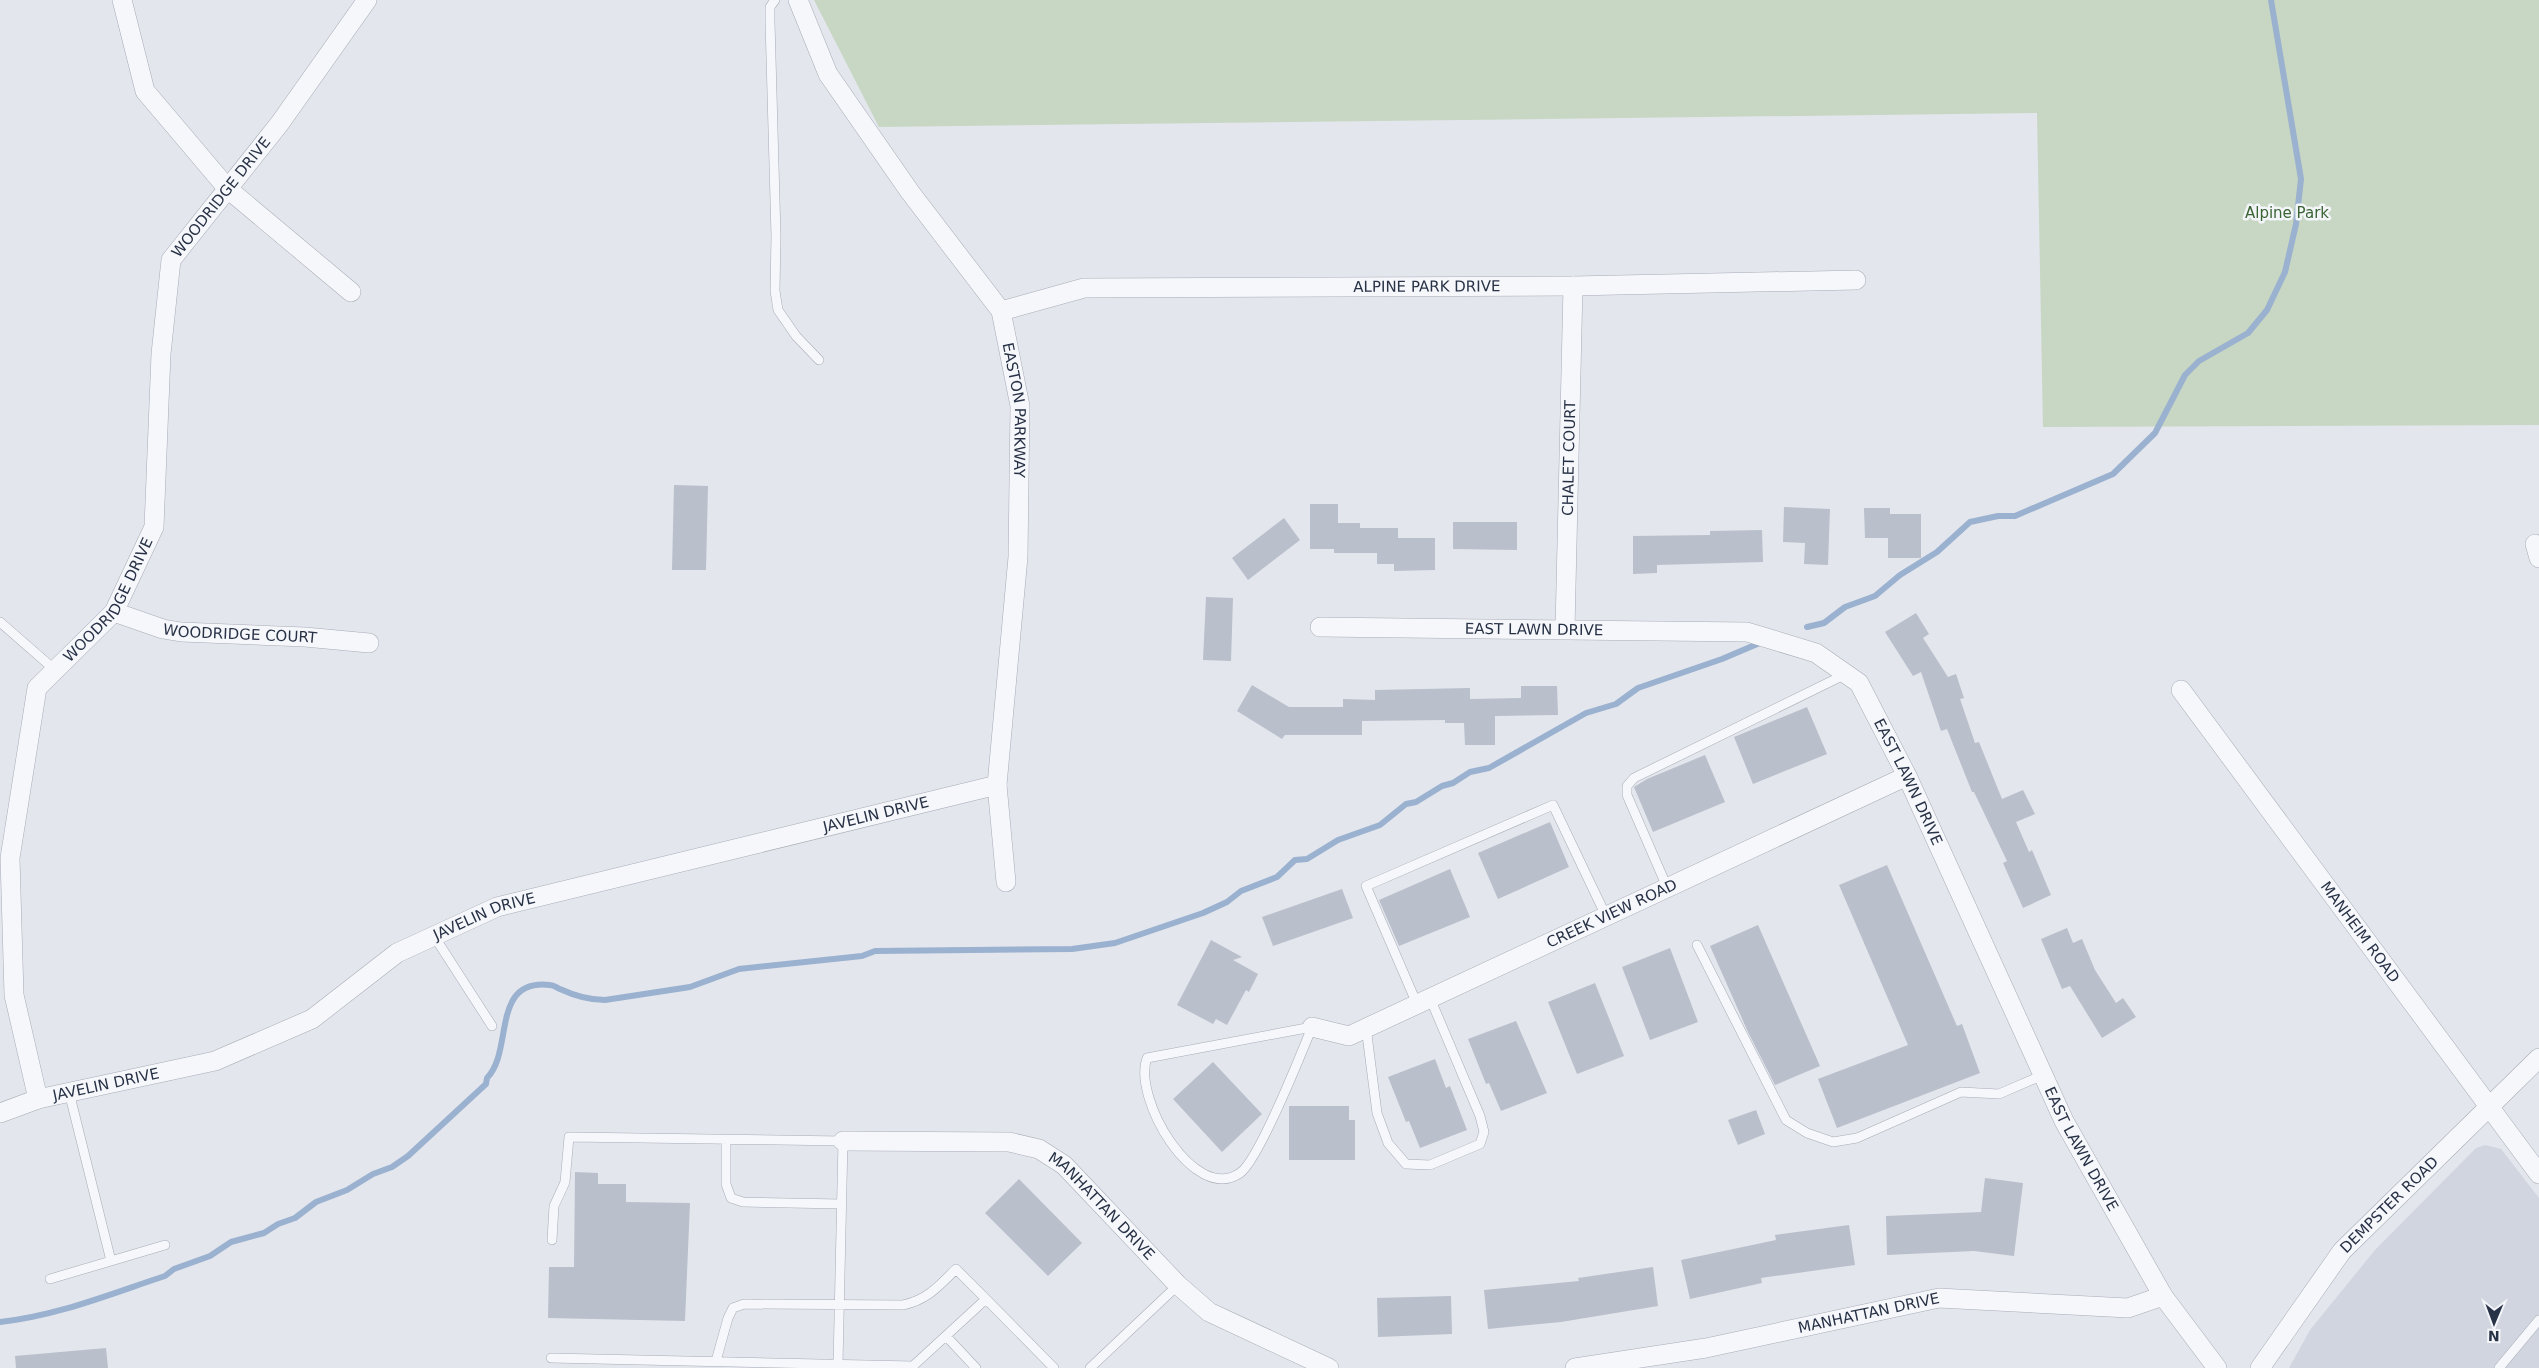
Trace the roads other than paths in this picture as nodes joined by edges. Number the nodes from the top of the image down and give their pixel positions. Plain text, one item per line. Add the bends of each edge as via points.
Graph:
1 (122, 0) edge
2 (367, 0) edge
3 (775, 0) edge
4 (798, 0) edge
5 (228, 189) junction
6 (1856, 280) dead end
7 (1573, 286) junction
8 (350, 292) dead end
9 (1000, 311) junction
10 (820, 360) dead end
11 (114, 612) junction
12 (0, 622) edge
13 (1320, 627) dead end
14 (1566, 629) junction
15 (370, 643) dead end
16 (55, 670) junction
17 (1846, 674) junction
18 (2181, 690) dead end
19 (1907, 776) junction
20 (997, 785) junction
21 (1006, 882) dead end
22 (1667, 887) junction
23 (1606, 916) junction
24 (434, 936) junction
25 (1697, 944) dead end
26 (1423, 1001) junction
27 (492, 1026) dead end
28 (1312, 1027) junction
29 (1366, 1027) junction
30 (2539, 1058) edge
31 (2043, 1076) junction
32 (70, 1092) junction
33 (38, 1099) junction
34 (2490, 1109) junction
35 (0, 1113) edge
36 (726, 1139) junction
37 (843, 1141) junction
38 (2539, 1174) edge
39 (842, 1204) junction
40 (552, 1240) dead end
41 (165, 1245) dead end
42 (111, 1262) junction
43 (50, 1279) dead end
44 (1178, 1285) junction
45 (2163, 1296) junction
46 (986, 1299) junction
47 (840, 1305) junction
48 (2539, 1320) edge
49 (946, 1336) junction
50 (551, 1358) dead end
51 (716, 1361) junction
52 (838, 1364) junction
53 (913, 1367) edge
54 (976, 1368) edge
55 (1054, 1368) edge
56 (1090, 1368) edge
57 (1329, 1368) edge
58 (1575, 1368) edge
59 (2217, 1368) edge
60 (2260, 1368) edge
61 (2499, 1368) edge

1 - 5 street via 145,91
2 - 5 street, WOODRIDGE DRIVE via 280,123
3 - 10 lane via 770,7 770,22 775,291 778,310 796,336
4 - 9 street, EASTON PARKWAY via 828,74 910,192
5 - 8 street
5 - 11 street, WOODRIDGE DRIVE via 171,260 161,354 154,527
6 - 7 street, ALPINE PARK DRIVE
7 - 9 street, ALPINE PARK DRIVE via 1084,288
7 - 14 street, CHALET COURT
9 - 20 street, EASTON PARKWAY via 1020,406 1018,557
11 - 15 street, WOODRIDGE COURT via 181,632
11 - 16 street, WOODRIDGE DRIVE
12 - 16 lane
13 - 14 street, EAST LAWN DRIVE
14 - 17 street, EAST LAWN DRIVE via 1747,632 1816,652
16 - 33 street, WOODRIDGE DRIVE via 37,688 10,858 14,995
17 - 19 street, EAST LAWN DRIVE via 1858,683
17 - 22 lane via 1634,778 1627,786 1627,794
18 - 34 street, MANHEIM ROAD
19 - 22 street, CREEK VIEW ROAD
19 - 31 street, EAST LAWN DRIVE
20 - 21 street, EASTON PARKWAY
20 - 24 street, JAVELIN DRIVE via 498,907
22 - 23 street, CREEK VIEW ROAD
23 - 26 street, CREEK VIEW ROAD
23 - 26 lane via 1553,804 1366,886
24 - 27 lane
24 - 32 street, JAVELIN DRIVE via 397,953 312,1019 216,1061
25 - 31 lane via 1786,1120 1807,1133 1833,1142 1857,1138 1961,1092 1999,1094
26 - 29 street, CREEK VIEW ROAD
26 - 29 lane via 1480,1116 1484,1132 1480,1144 1430,1165 1406,1164 1388,1143 1377,1113
28 - 28 lane via 1260,1144 1242,1172 1233,1177 1215,1178 1177,1151 1161,1129 1153,1110 1145,1082 1147,1058
28 - 29 street, CREEK VIEW ROAD via 1348,1036
30 - 34 street, DEMPSTER ROAD
31 - 45 street, EAST LAWN DRIVE via 2064,1121
32 - 33 street, JAVELIN DRIVE
32 - 42 lane
33 - 35 street, JAVELIN DRIVE
34 - 38 street, MANHEIM ROAD
34 - 60 street, DEMPSTER ROAD via 2342,1251
36 - 37 lane
36 - 39 lane via 726,1184 731,1198 744,1202
36 - 40 lane via 569,1137 565,1182 554,1206
37 - 39 lane
37 - 44 street, MANHATTAN DRIVE via 1009,1142 1039,1149 1064,1166
39 - 47 lane
41 - 42 lane
42 - 43 lane
44 - 56 lane
44 - 57 street, MANHATTAN DRIVE via 1209,1312
45 - 58 street, MANHATTAN DRIVE via 2128,1308 1939,1298 1706,1348
45 - 59 street, EAST LAWN DRIVE
46 - 47 lane via 956,1269 918,1302
46 - 49 lane
46 - 55 lane
47 - 51 lane via 744,1304 734,1308
47 - 52 lane
48 - 61 lane
49 - 53 lane
49 - 54 lane
50 - 51 lane
51 - 52 lane
52 - 53 lane

